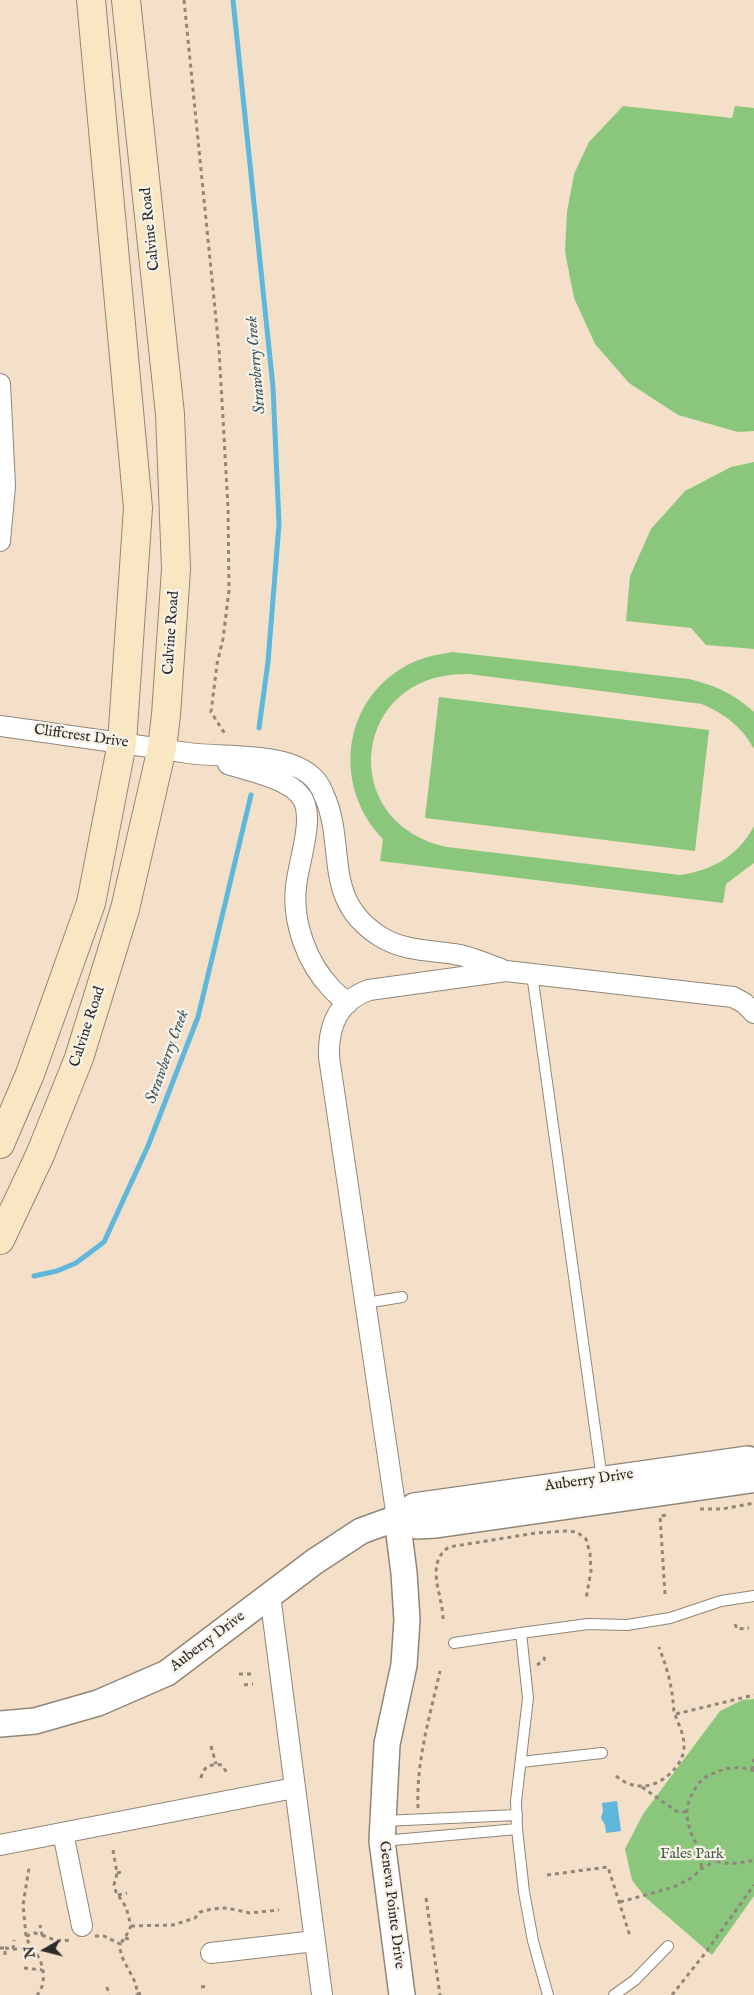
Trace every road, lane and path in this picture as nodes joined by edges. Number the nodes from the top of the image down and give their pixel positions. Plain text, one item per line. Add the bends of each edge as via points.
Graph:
1 (91, 0) edge
2 (126, 0) edge
3 (184, 0) edge
4 (0, 384) edge
5 (1, 438) edge
6 (0, 541) edge
7 (0, 726) edge
8 (225, 734) dead end
9 (122, 742) junction
10 (162, 748) junction
11 (195, 753) junction
12 (506, 971) junction
13 (532, 974) junction
14 (348, 1003) junction
15 (754, 1013) edge
16 (0, 1144) edge
17 (0, 1240) edge
18 (402, 1297) dead end
19 (366, 1303) junction
20 (754, 1463) edge
21 (754, 1476) edge
22 (602, 1479) junction
23 (754, 1503) edge
24 (693, 1510) dead end
25 (668, 1514) dead end
26 (397, 1518) junction
27 (270, 1594) junction
28 (664, 1594) dead end
29 (754, 1596) edge
30 (586, 1599) dead end
31 (443, 1619) dead end
32 (735, 1624) dead end
33 (749, 1628) dead end
34 (521, 1633) junction
35 (454, 1643) dead end
36 (659, 1647) dead end
37 (545, 1654) dead end
38 (534, 1668) dead end
39 (440, 1671) dead end
40 (238, 1674) dead end
41 (251, 1674) dead end
42 (253, 1684) dead end
43 (244, 1685) dead end
44 (754, 1695) edge
45 (676, 1714) junction
46 (0, 1724) edge
47 (211, 1746) dead end
48 (602, 1752) dead end
49 (754, 1759) edge
50 (521, 1762) junction
51 (216, 1764) junction
52 (753, 1770) edge
53 (227, 1773) dead end
54 (616, 1776) dead end
55 (201, 1778) dead end
56 (642, 1786) junction
57 (294, 1788) junction
58 (419, 1810) dead end
59 (686, 1812) junction
60 (517, 1815) junction
61 (517, 1828) junction
62 (382, 1831) junction
63 (63, 1833) junction
64 (0, 1844) edge
65 (698, 1846) junction
66 (113, 1850) dead end
67 (754, 1860) edge
68 (715, 1861) junction
69 (29, 1868) dead end
70 (701, 1868) junction
71 (123, 1872) dead end
72 (117, 1873) junction
73 (547, 1875) dead end
74 (754, 1885) edge
75 (127, 1893) dead end
76 (118, 1895) junction
77 (426, 1898) dead end
78 (620, 1902) junction
79 (279, 1910) dead end
80 (40, 1925) dead end
81 (131, 1926) junction
82 (102, 1930) dead end
83 (42, 1935) junction
84 (26, 1936) junction
85 (79, 1936) junction
86 (101, 1936) junction
87 (630, 1936) dead end
88 (125, 1938) junction
89 (14, 1940) dead end
90 (132, 1940) dead end
91 (315, 1941) junction
92 (120, 1944) junction
93 (668, 1946) dead end
94 (68, 1947) dead end
95 (0, 1948) edge
96 (5, 1948) junction
97 (31, 1949) junction
98 (13, 1950) junction
99 (211, 1953) dead end
100 (5, 1958) dead end
101 (24, 1968) dead end
102 (42, 1970) junction
103 (208, 1986) dead end
104 (107, 1987) dead end
105 (201, 1987) dead end
106 (142, 1994) dead end
107 (37, 1995) edge
108 (108, 1995) edge
109 (137, 1995) edge
110 (321, 1995) edge
111 (402, 1995) edge
112 (440, 1995) edge
113 (548, 1995) edge
114 (614, 1995) edge
115 (672, 1995) edge

1 - 9 main road via 138,508
2 - 10 main road, Calvine Road via 170,414 176,569
3 - 8 path via 220,359 229,590 212,712
4 - 5 street
5 - 6 street via 5,486
7 - 9 street, Cliffcrest Drive
9 - 10 street, Cliffcrest Drive
9 - 16 main road via 91,903 30,1074
10 - 11 street, Cliffcrest Drive
10 - 17 main road, Calvine Road via 125,909 79,1058 40,1155
11 - 12 street via 282,761 311,775 320,786 329,809 342,891 365,924 381,937 400,945 456,954
11 - 14 street via 289,784 301,795 308,814 295,889 298,920 306,949 320,975 331,990
12 - 13 street
12 - 14 street via 381,988 361,993
13 - 15 street via 733,997
13 - 22 lane
14 - 19 street via 332,1026 329,1052
18 - 19 lane
19 - 26 street
20 - 22 street, Auberry Drive via 748,1459
21 - 26 street, Auberry Drive via 751,1480 436,1525 417,1526
22 - 26 street, Auberry Drive via 414,1506
23 - 24 path
25 - 28 path via 660,1516
26 - 27 street, Auberry Drive via 361,1531
26 - 62 street, Geneva Pointe Drive via 407,1620 404,1665 387,1744
27 - 46 street, Auberry Drive via 166,1673 98,1703 35,1721
27 - 57 street
29 - 34 lane via 721,1602 670,1618 627,1625 588,1624
30 - 31 path via 591,1571 586,1539 576,1532 535,1534 449,1547 441,1553 436,1573
32 - 33 path via 737,1629
34 - 35 lane
34 - 50 lane via 528,1698
36 - 45 path
37 - 38 path via 544,1660
39 - 58 path via 421,1755
40 - 41 path
42 - 43 path
44 - 45 path
45 - 56 path via 684,1744 683,1754 663,1780
47 - 51 path
48 - 50 lane
49 - 52 path
50 - 60 lane
51 - 53 path
51 - 55 path via 205,1768
52 - 59 path via 724,1769 703,1779
54 - 56 path via 629,1784
56 - 59 path via 676,1812
57 - 63 street
57 - 91 street
59 - 65 path
60 - 61 lane
60 - 62 lane
61 - 62 lane
61 - 113 lane via 533,1941
62 - 111 street, Geneva Pointe Drive
63 - 64 street
63 - 85 street
65 - 68 path
65 - 70 path
66 - 72 path
67 - 68 path
68 - 70 path
69 - 84 path via 23,1906
70 - 78 path via 693,1877 674,1887
71 - 72 path
72 - 76 path via 114,1885
73 - 78 path via 608,1866
74 - 115 path
75 - 76 path
76 - 81 path via 126,1907
77 - 112 path
78 - 87 path
79 - 81 path via 250,1913 227,1908 212,1909 173,1925
80 - 83 path
81 - 88 path
82 - 86 path
83 - 84 path
83 - 85 path via 57,1941
84 - 97 path
85 - 86 path
85 - 94 path
86 - 92 path
88 - 90 path
88 - 92 path
89 - 98 path
91 - 99 street
91 - 110 street
92 - 109 path via 121,1956 134,1980
93 - 114 lane via 635,1980
95 - 96 path
96 - 98 path
96 - 100 path
97 - 98 path
97 - 102 path via 36,1952
101 - 102 path
102 - 107 path via 43,1980
103 - 105 path
104 - 108 path
106 - 109 path

